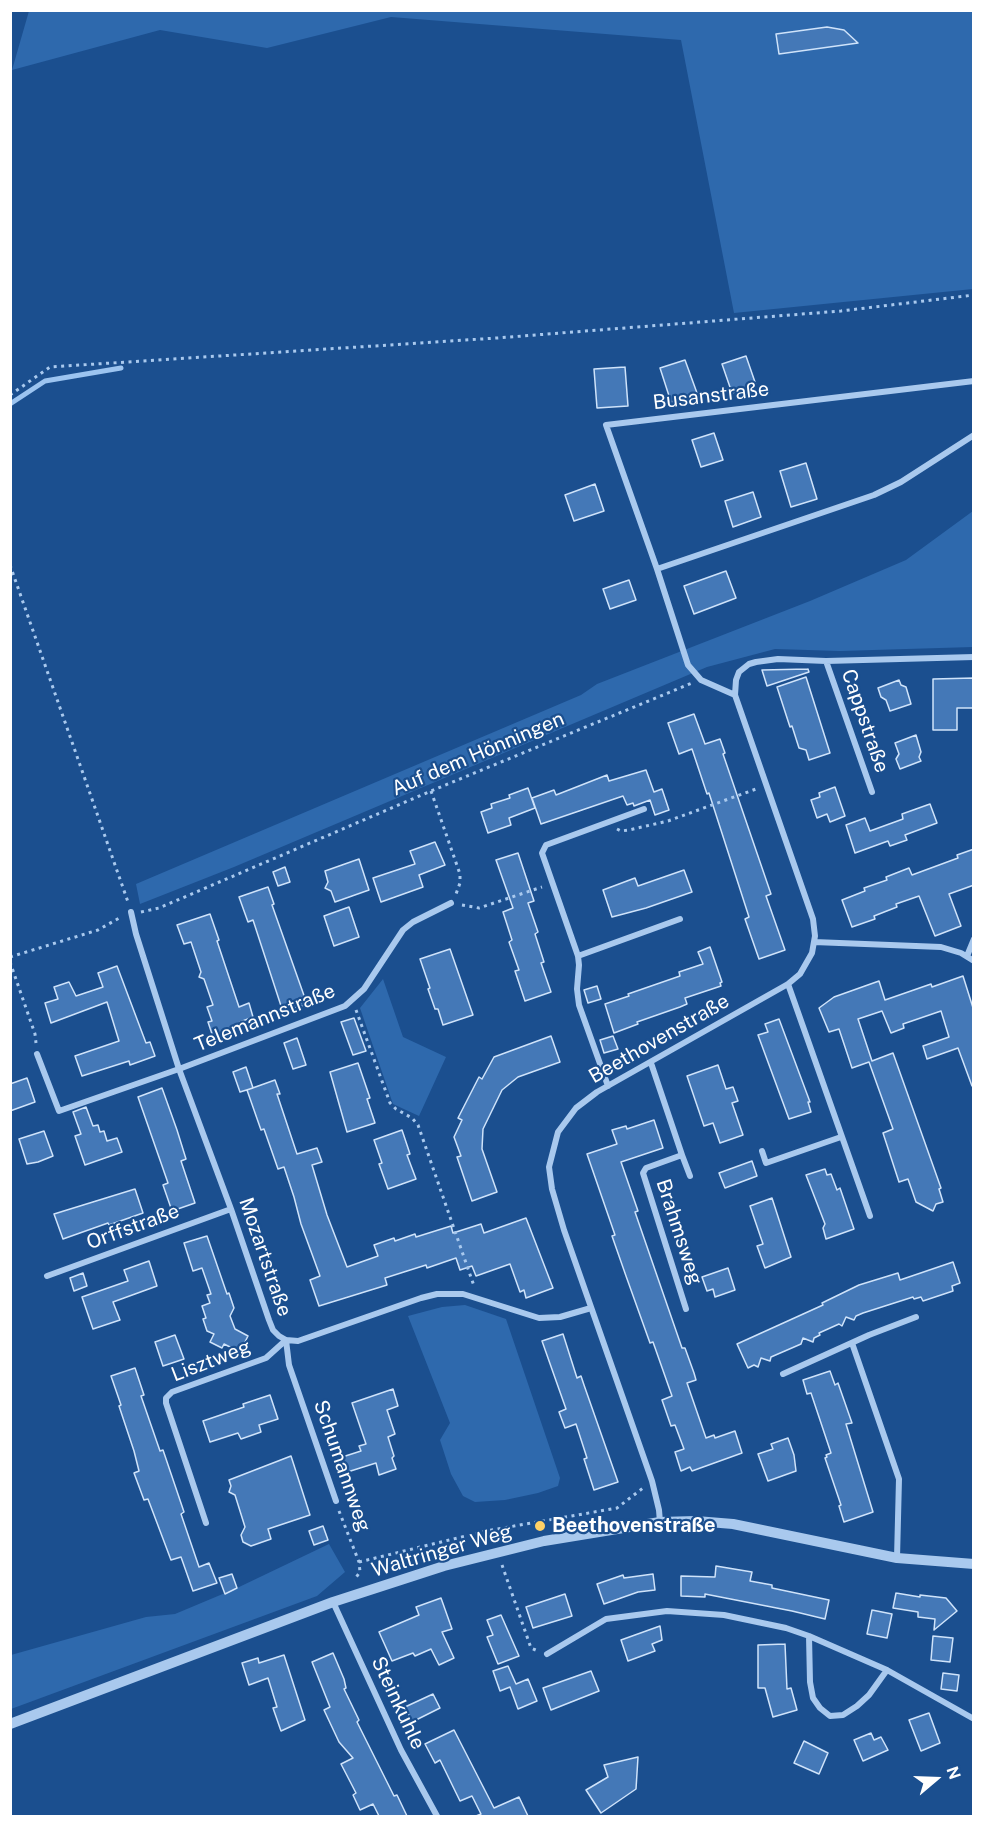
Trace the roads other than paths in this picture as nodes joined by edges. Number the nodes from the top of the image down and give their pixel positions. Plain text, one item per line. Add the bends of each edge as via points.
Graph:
1 (974, 381) edge
2 (974, 435) edge
3 (657, 569) junction
4 (974, 657) edge
5 (826, 661) junction
6 (735, 695) junction
7 (872, 792) dead end
8 (644, 809) dead end
9 (451, 903) road end
10 (131, 912) road end
11 (681, 919) dead end
12 (974, 939) edge
13 (814, 942) junction
14 (578, 956) junction
15 (967, 956) junction
16 (974, 961) edge
17 (788, 984) junction
18 (37, 1054) road end
19 (651, 1063) junction
20 (180, 1069) junction
21 (608, 1086) junction
22 (841, 1137) junction
23 (762, 1151) dead end
24 (682, 1155) junction
25 (690, 1176) dead end
26 (231, 1209) junction
27 (870, 1216) dead end
28 (47, 1276) dead end
29 (591, 1308) junction
30 (686, 1309) dead end
31 (916, 1317) dead end
32 (286, 1340) junction
33 (852, 1343) junction
34 (783, 1374) dead end
35 (336, 1501) road end
36 (660, 1522) junction
37 (206, 1523) dead end
38 (897, 1558) junction
39 (974, 1564) edge
40 (333, 1602) junction
41 (809, 1636) junction
42 (547, 1654) road end
43 (887, 1671) junction
44 (974, 1719) edge
45 (10, 1724) edge
46 (437, 1816) edge

1 - 3 street, Busanstraße via 606,425
2 - 3 street via 874,495
3 - 6 street, Busanstraße via 687,665 701,680
4 - 5 street
5 - 6 street via 767,660 749,664 736,680
5 - 7 street, Cappstraße
6 - 13 street via 813,919
8 - 14 street via 546,845 542,853
9 - 20 street, Telemannstraße via 403,930 364,989 338,1010
10 - 20 street, Mozartstraße
11 - 14 street
12 - 15 street
13 - 15 street via 941,947
13 - 17 street, Beethovenstraße via 805,966
14 - 21 street via 579,1005
15 - 16 street
17 - 19 street, Beethovenstraße
17 - 22 street
18 - 20 street, Telemannstraße via 59,1111
19 - 21 street, Beethovenstraße
19 - 24 street, Brahmsweg
20 - 26 street, Mozartstraße
21 - 29 street, Beethovenstraße via 576,1108 563,1123 553,1144 549,1167 556,1204
22 - 23 street via 766,1162
22 - 27 street
24 - 25 street, Brahmsweg
24 - 30 street, Brahmsweg via 646,1168 643,1173
26 - 28 street, Orffstraße
26 - 32 street, Mozartstraße via 273,1330
29 - 32 street, Mozartstraße via 539,1318 478,1298 450,1293 429,1295 306,1339
29 - 36 street, Beethovenstraße via 651,1481
31 - 33 street
32 - 35 street, Schumannweg via 289,1365
32 - 37 street, Lisztweg via 266,1358 172,1392 166,1398
33 - 34 street
33 - 38 street via 899,1479
36 - 38 street, Waltringer Weg via 733,1524
36 - 40 street, Waltringer Weg via 498,1552
38 - 39 street, Waltringer Weg
40 - 45 street, Waltringer Weg
40 - 46 street, Steinkuhle via 401,1750
41 - 42 street via 724,1615 667,1611 606,1619
41 - 43 street
41 - 43 street via 813,1698 830,1716 843,1715 857,1706
43 - 44 street

